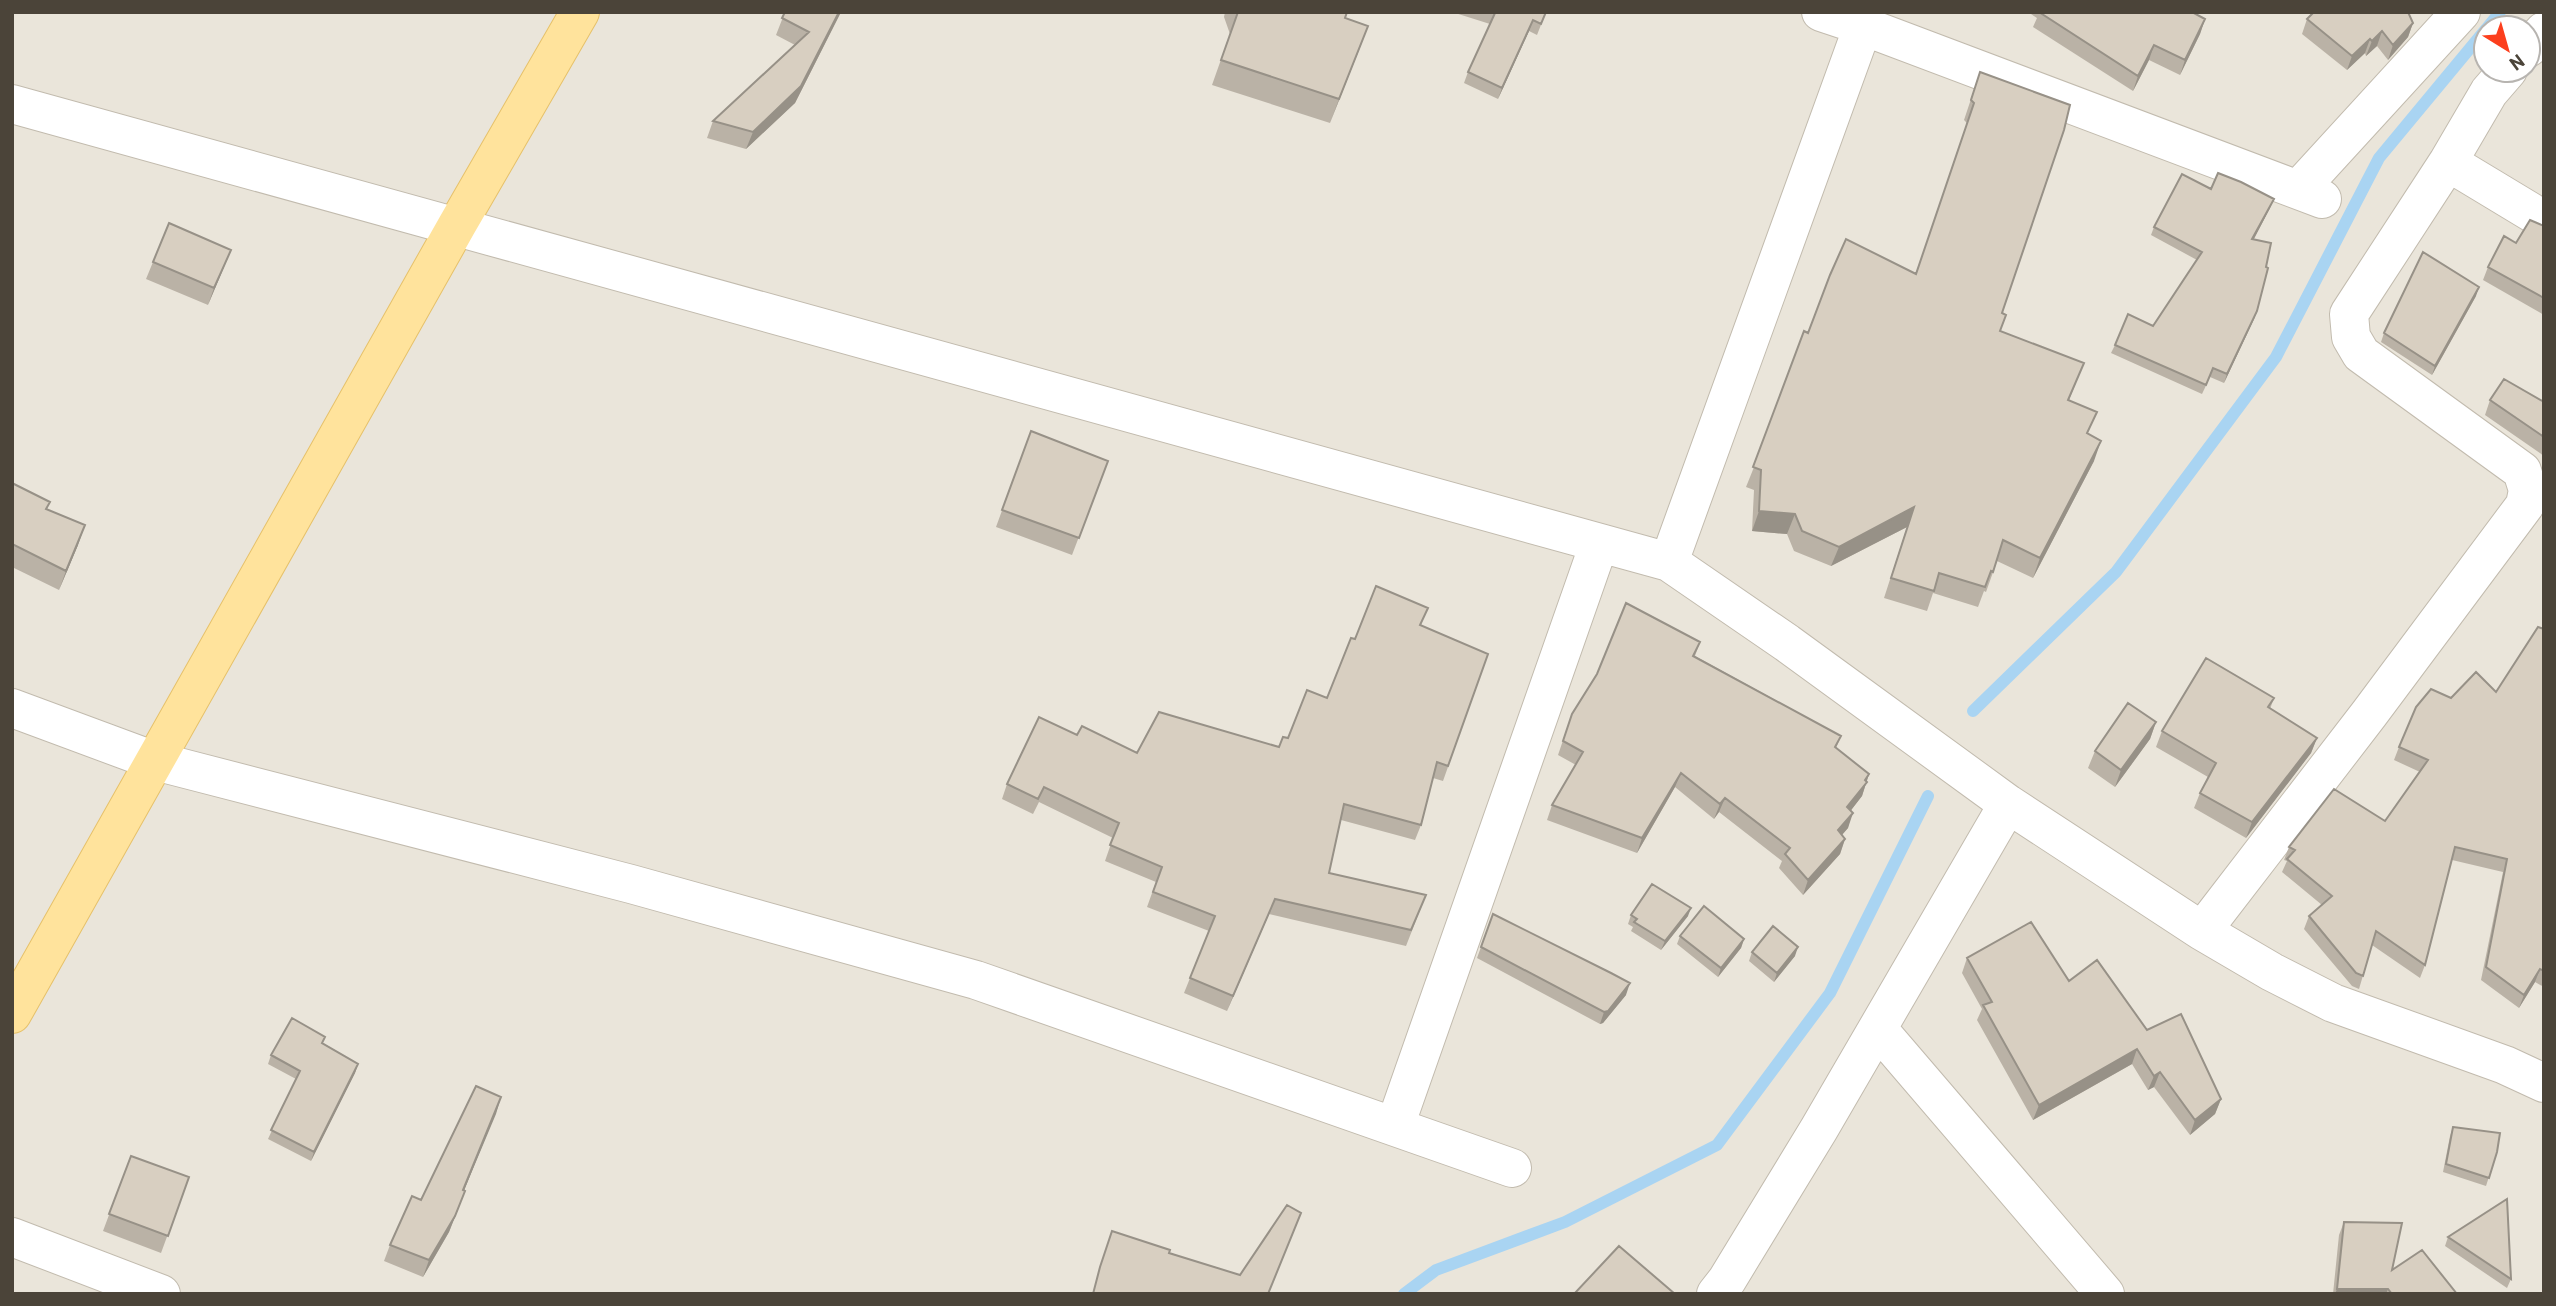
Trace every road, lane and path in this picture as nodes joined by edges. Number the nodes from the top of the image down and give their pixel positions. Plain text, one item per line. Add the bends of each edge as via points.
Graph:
1 (580, 12) edge
2 (1821, 12) edge
3 (2461, 12) edge
4 (1863, 26) junction
5 (2496, 84) edge
6 (12, 104) edge
7 (2448, 162) junction
8 (2544, 220) edge
9 (457, 225) junction
10 (1599, 544) junction
11 (1669, 562) junction
12 (12, 708) edge
13 (155, 761) junction
14 (2008, 804) junction
15 (2202, 931) junction
16 (12, 1014) edge
17 (1878, 1028) junction
18 (2544, 1083) edge
19 (1395, 1126) junction
20 (1513, 1168) dead end
21 (12, 1237) edge
22 (161, 1294) edge
23 (1716, 1294) edge
24 (2105, 1294) edge

1 - 9 main road
2 - 4 street
3 - 4 street via 2310,194
4 - 11 street
5 - 7 street
6 - 9 street
7 - 8 street
7 - 15 street via 2349,314 2351,337 2361,354 2522,471 2528,490 2525,505
9 - 10 street
9 - 13 main road
10 - 11 street
10 - 19 street
11 - 14 street
12 - 13 street
13 - 16 main road
13 - 19 street via 631,884 976,980
14 - 15 street
14 - 17 street
15 - 18 street via 2333,1003
17 - 23 street
17 - 24 street
19 - 20 street
21 - 22 street

